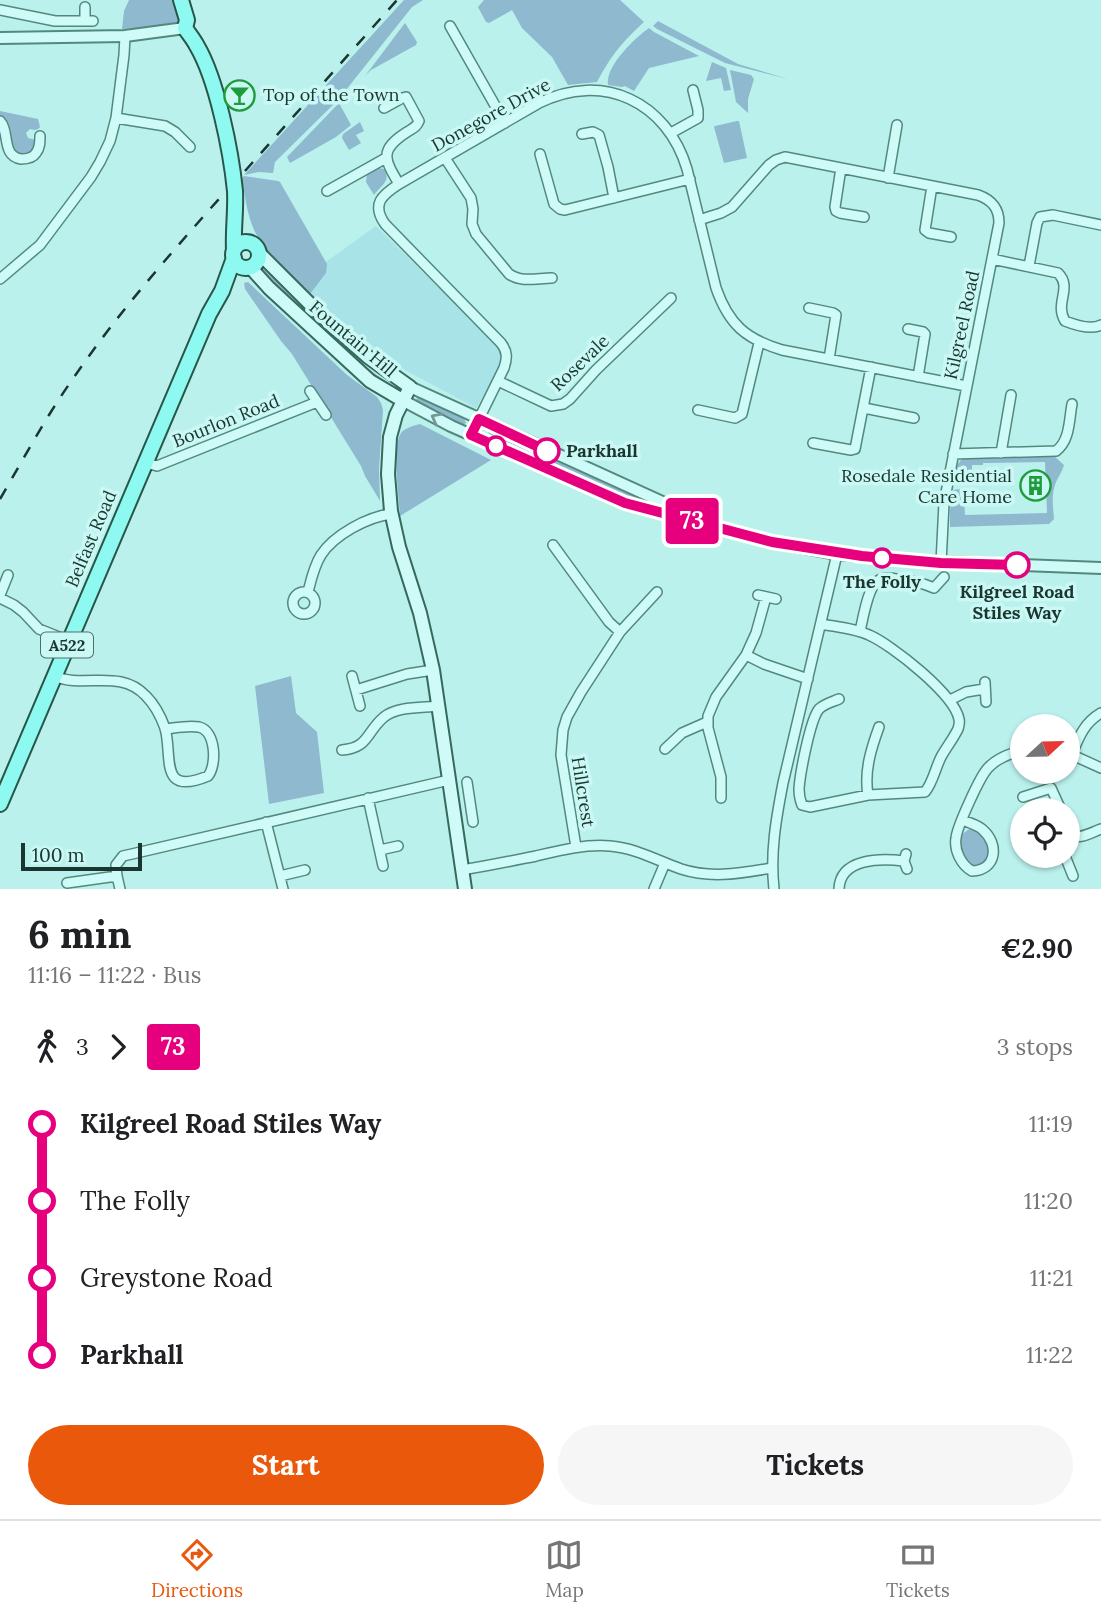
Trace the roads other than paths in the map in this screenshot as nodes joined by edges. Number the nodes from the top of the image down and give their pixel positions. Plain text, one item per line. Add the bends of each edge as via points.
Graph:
1 (181, 0) edge
2 (85, 7) dead end
3 (0, 9) edge
4 (450, 26) dead end
5 (185, 28) junction
6 (125, 36) junction
7 (0, 38) edge
8 (693, 90) dead end
9 (384, 108) dead end
10 (116, 118) junction
11 (0, 121) edge
12 (505, 123) junction
13 (897, 125) dead end
14 (671, 133) junction
15 (582, 134) dead end
16 (40, 136) dead end
17 (190, 147) dead end
18 (540, 154) dead end
19 (386, 158) junction
20 (445, 158) junction
21 (841, 169) junction
22 (888, 178) junction
23 (690, 179) junction
24 (399, 184) junction
25 (932, 186) junction
26 (327, 191) dead end
27 (614, 198) junction
28 (236, 212) junction
29 (864, 217) dead end
30 (699, 220) junction
31 (1101, 225) edge
32 (951, 237) dead end
33 (256, 249) junction
34 (234, 254) junction
35 (992, 259) junction
36 (1029, 265) junction
37 (248, 267) junction
38 (552, 278) dead end
39 (0, 279) edge
40 (222, 291) junction
41 (671, 298) dead end
42 (809, 308) dead end
43 (1101, 325) edge
44 (908, 329) dead end
45 (759, 343) junction
46 (829, 359) junction
47 (871, 368) junction
48 (918, 377) junction
49 (498, 381) junction
50 (966, 386) junction
51 (410, 387) junction
52 (310, 391) dead end
53 (1012, 395) dead end
54 (402, 400) junction
55 (317, 402) junction
56 (1072, 404) dead end
57 (864, 408) junction
58 (698, 410) dead end
59 (326, 415) dead end
60 (914, 418) dead end
61 (479, 419) junction
62 (471, 435) junction
63 (813, 443) dead end
64 (1001, 453) junction
65 (953, 454) junction
66 (146, 463) junction
67 (391, 514) junction
68 (718, 528) junction
69 (553, 545) dead end
70 (837, 554) junction
71 (941, 563) junction
72 (1101, 568) edge
73 (8, 575) dead end
74 (944, 577) dead end
75 (308, 592) dead end
76 (657, 592) dead end
77 (0, 596) edge
78 (767, 597) dead end
79 (821, 624) junction
80 (860, 631) junction
81 (620, 632) junction
82 (69, 641) junction
83 (746, 655) junction
84 (433, 670) junction
85 (54, 676) junction
86 (352, 676) dead end
87 (808, 679) junction
88 (356, 690) junction
89 (950, 699) junction
90 (839, 700) dead end
91 (986, 702) dead end
92 (360, 706) dead end
93 (439, 706) junction
94 (1101, 713) edge
95 (707, 722) junction
96 (879, 727) dead end
97 (165, 729) junction
98 (1080, 735) edge
99 (670, 748) dead end
100 (342, 750) dead end
101 (1010, 755) edge
102 (1080, 758) edge
103 (1101, 768) edge
104 (449, 780) junction
105 (467, 782) dead end
106 (868, 795) junction
107 (1023, 797) dead end
108 (368, 798) junction
109 (722, 798) dead end
110 (1056, 798) edge
111 (470, 803) junction
112 (0, 804) edge
113 (453, 806) junction
114 (962, 820) junction
115 (266, 822) junction
116 (473, 822) dead end
117 (1101, 829) edge
118 (1080, 836) edge
119 (398, 846) dead end
120 (576, 847) junction
121 (380, 850) junction
122 (906, 861) dead end
123 (665, 863) junction
124 (383, 866) dead end
125 (772, 868) junction
126 (1070, 868) edge
127 (305, 870) dead end
128 (462, 870) junction
129 (117, 876) junction
130 (280, 876) junction
131 (1073, 876) dead end
132 (67, 883) dead end
133 (86, 885) edge
134 (120, 889) edge
135 (283, 889) edge
136 (465, 889) edge
137 (654, 889) edge
138 (774, 889) edge
139 (839, 889) edge

1 - 5 main road, A522
2 - 3 street via 89,21 55,21
4 - 12 street
5 - 6 street
5 - 28 main road, A522 via 212,81 228,148
6 - 7 street
6 - 10 street
8 - 14 street via 699,117
9 - 19 street via 405,97 419,121 391,145
10 - 17 street via 164,126
10 - 39 street via 91,177 40,245
11 - 16 street via 15,157 35,155
12 - 14 street, Donegore Drive via 554,96 596,91 637,102
12 - 20 street, Donegore Drive
13 - 22 street
14 - 23 street, Donegore Drive
15 - 27 street via 599,135
18 - 27 street via 557,207 565,210
19 - 24 street
19 - 26 street
20 - 24 street, Donegore Drive
20 - 38 street via 471,198 476,234 505,270 520,279
21 - 22 street, Kilgreel Road
21 - 29 street via 836,211
21 - 30 street, Kilgreel Road via 779,159 732,207
22 - 25 street, Kilgreel Road
23 - 27 street
23 - 30 street, Donegore Drive
24 - 49 street, Donegore Drive via 380,200 381,218 503,345 506,359
25 - 32 street via 925,230
25 - 35 street, Kilgreel Road via 991,202 999,219
28 - 33 main road, A522
28 - 34 main road, A522
30 - 45 street, Donegore Drive via 724,309 736,326
31 - 36 street via 1042,217 1037,222
33 - 34 main road via 243,243
33 - 37 main road, A522 via 258,261
33 - 51 main road, Fountain Hill via 324,318
34 - 37 main road via 240,266
34 - 40 main road, Belfast Road / A522
35 - 36 street
35 - 50 street, Kilgreel Road
36 - 43 street via 1062,277 1060,309 1065,321 1093,328
37 - 40 main road, Belfast Road / A522
37 - 54 main road, Fountain Hill via 370,381
40 - 66 main road, Belfast Road / A522
41 - 49 street, Rosevale via 563,404 551,405
42 - 46 street via 836,315
44 - 48 street via 925,334
45 - 46 street, Donegore Drive
45 - 58 street via 742,414 735,418
46 - 47 street, Donegore Drive
47 - 48 street, Donegore Drive
47 - 57 street
48 - 50 street, Donegore Drive
49 - 61 street, Donegore Drive
50 - 65 street, Kilgreel Road
51 - 54 main road
51 - 61 street, Fountain Hill
52 - 55 street
53 - 64 street
62 -> 54 street, Fountain Hill
54 - 67 main road via 390,437
55 - 59 street
55 - 66 street, Bourlon Road via 157,466
56 - 64 street via 1066,440 1059,450
57 - 60 street
57 - 63 street via 854,449
61 - 62 street, Donegore Drive
61 - 68 street, Fountain Hill
62 - 68 street, Fountain Hill via 625,503
64 - 65 street
65 - 71 street, Kilgreel Road via 944,503
66 - 82 main road, Belfast Road / A522
67 - 75 street via 362,524 331,543 318,560
67 - 84 main road
68 - 70 street, Fountain Hill
69 - 81 street
70 - 71 street, Fountain Hill
70 - 79 street
71 - 72 street, Fountain Hill
73 - 77 street
74 - 80 street via 934,588 907,580 877,581
76 - 81 street, Hillcrest
77 - 82 street via 40,629
78 - 83 street
79 - 80 street
79 - 87 street
80 - 89 street via 897,653
81 - 120 street, Hillcrest via 569,711 563,730 561,755
82 - 85 main road, Belfast Road / A522
83 - 87 street
83 - 95 street via 716,696
84 - 88 street
84 - 93 main road
85 - 97 street via 68,681 125,682 145,694
85 - 112 main road, Belfast Road / A522
86 - 88 street
87 - 125 street via 776,818
88 - 92 street
89 - 91 street via 985,685
89 - 106 street via 959,726 927,790
90 - 106 street via 822,707 816,716 800,781 801,801 810,807
93 - 100 street via 396,711 362,744
93 - 104 main road
94 - 98 street
95 - 99 street via 691,728
95 - 109 street via 719,764
96 - 106 street via 866,779
97 - 97 street via 205,730 214,758 208,776 185,781 174,777
101 - 114 street via 988,767
102 - 103 street
104 - 108 street
104 - 113 main road
105 - 111 street
107 - 110 street via 1051,788
108 - 115 street
108 - 121 street
111 - 113 street
111 - 116 street
113 - 128 main road
114 - 114 street via 956,840 960,858 970,870 982,870 992,860 991,843 981,828
115 - 129 street via 123,856 116,865
115 - 130 street
117 - 118 street
119 - 121 street
120 - 123 street via 620,847
120 - 128 street
121 - 124 street
122 - 139 street via 885,859 850,867 842,875
123 - 125 street via 708,875
123 - 137 street
125 - 138 street
126 - 131 street
127 - 130 street
128 - 136 main road
129 - 133 street
129 - 134 street
130 - 135 street
132 - 133 street

